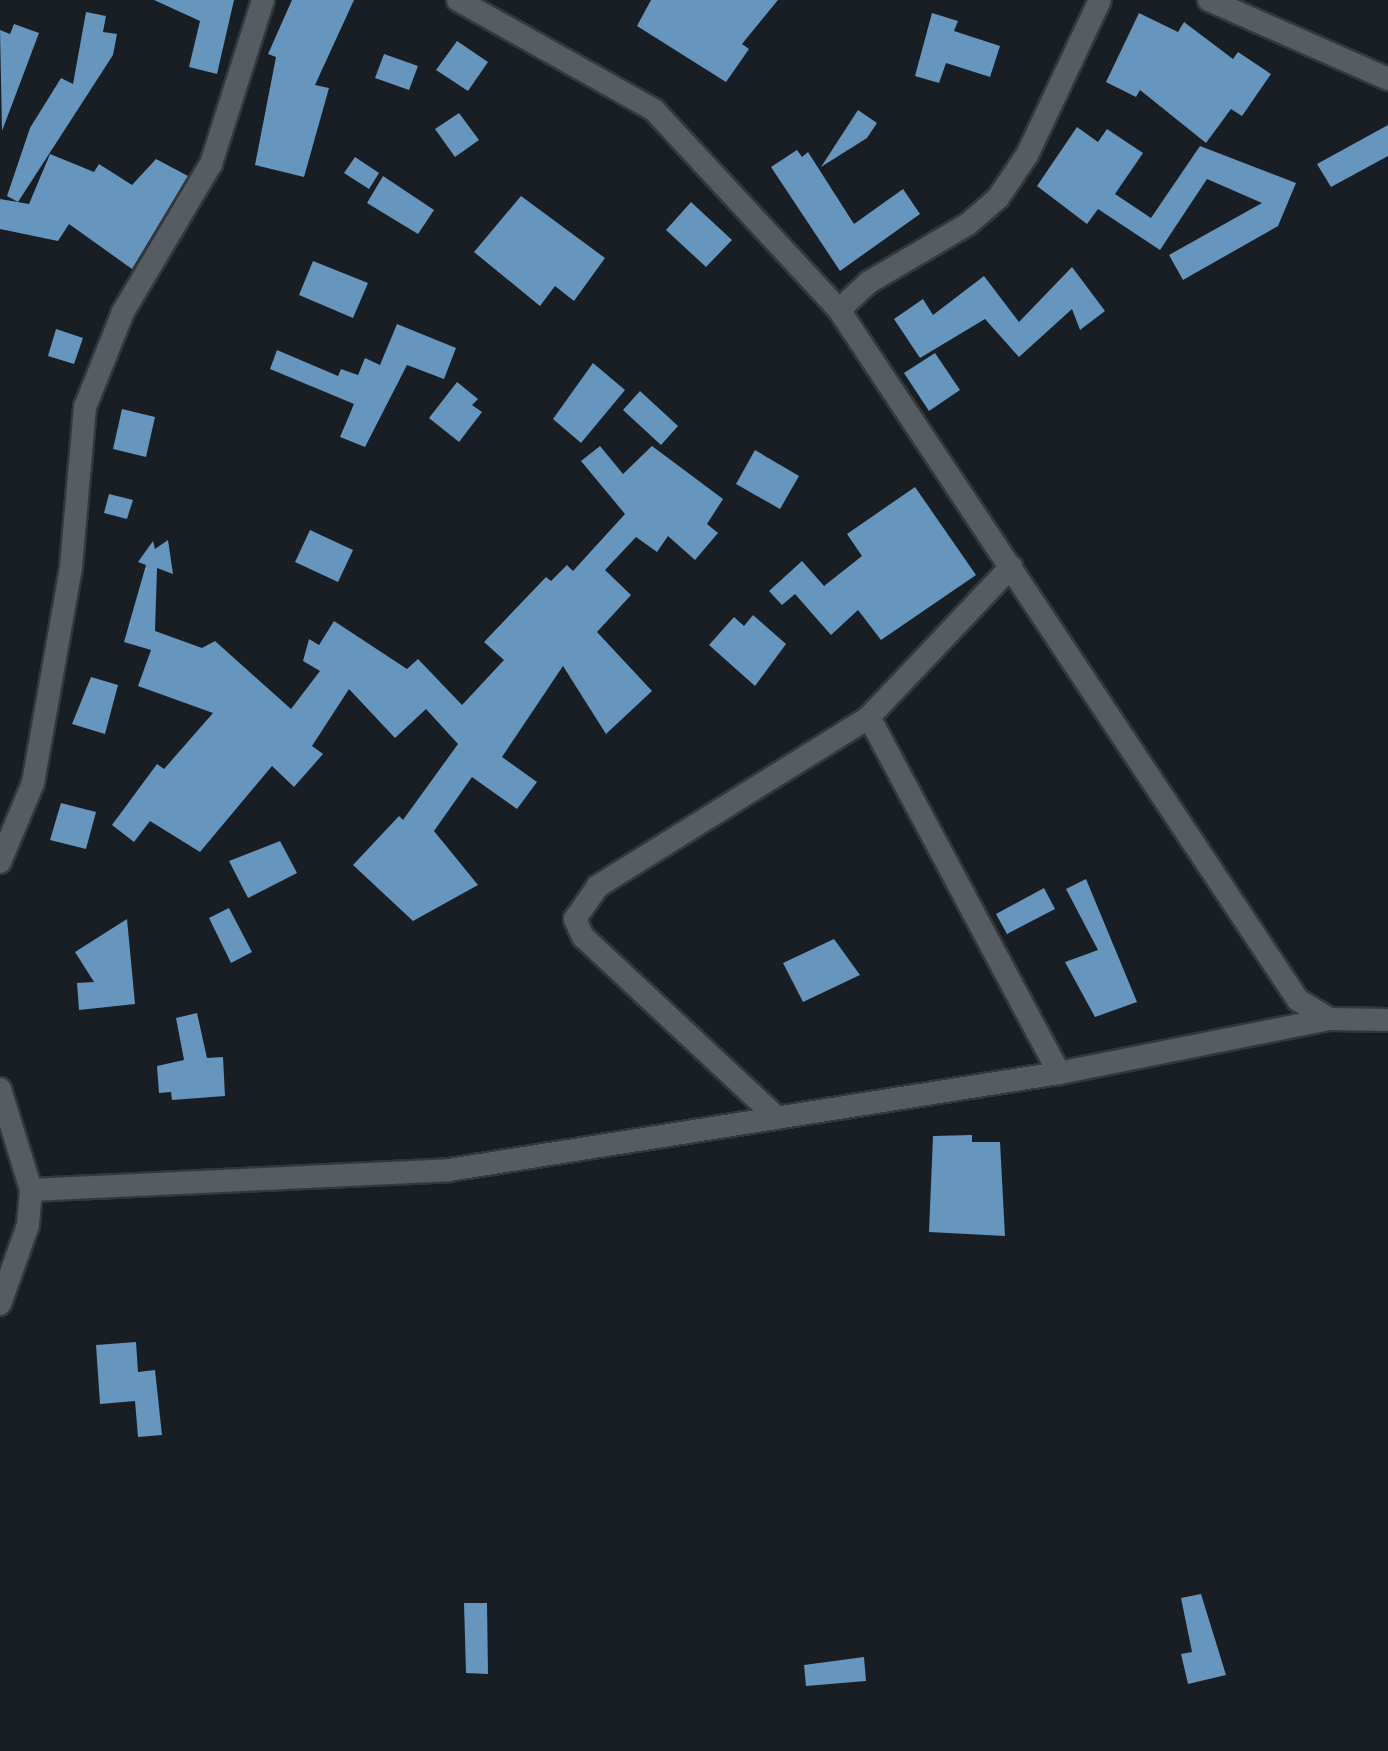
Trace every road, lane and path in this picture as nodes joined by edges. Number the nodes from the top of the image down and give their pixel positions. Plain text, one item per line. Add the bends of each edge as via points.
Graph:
1 (263, 0) edge
2 (458, 0) edge
3 (1100, 0) edge
4 (1209, 0) edge
5 (1388, 79) edge
6 (839, 310) junction
7 (1011, 567) junction
8 (869, 717) junction
9 (0, 862) edge
10 (1330, 1019) junction
11 (1388, 1020) edge
12 (1059, 1073) junction
13 (0, 1089) edge
14 (772, 1113) junction
15 (31, 1190) junction
16 (0, 1304) edge

1 - 9 street via 211,164 123,312 85,407 71,567 33,783
2 - 6 street via 654,110
3 - 6 street via 1027,155 998,198 968,224 869,282
4 - 5 street
6 - 7 street
7 - 8 street
7 - 10 street via 1298,1000
8 - 12 street
8 - 14 street via 598,886 575,919 583,937
10 - 11 street
10 - 12 street
12 - 14 street
13 - 15 street
14 - 15 street via 434,1172
15 - 16 street via 28,1225

